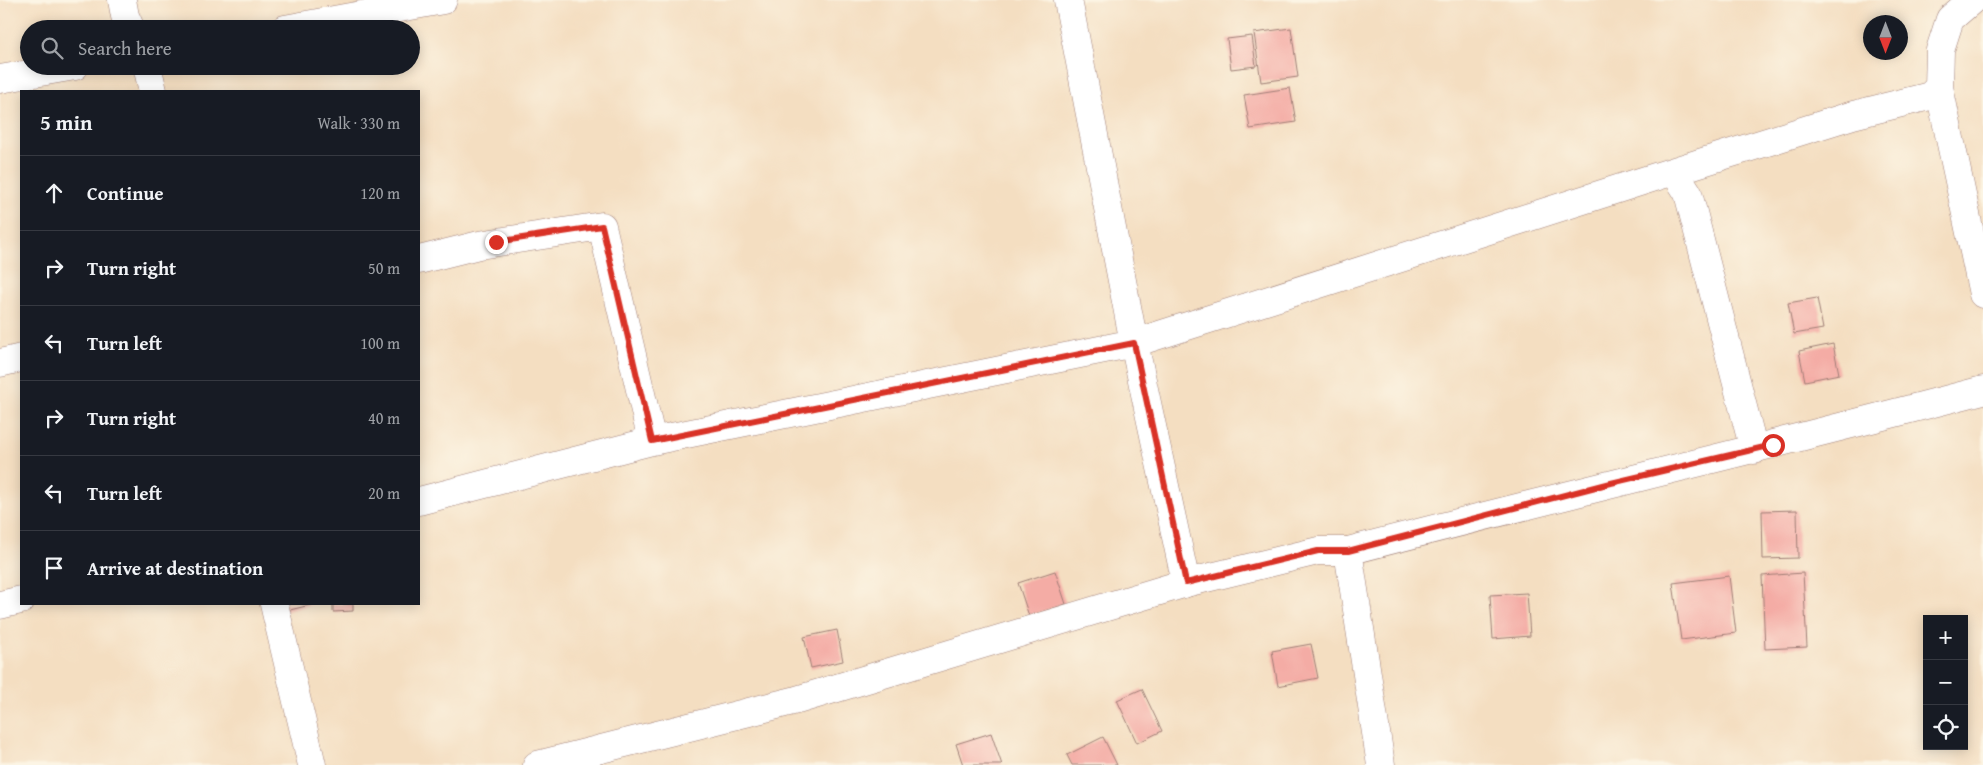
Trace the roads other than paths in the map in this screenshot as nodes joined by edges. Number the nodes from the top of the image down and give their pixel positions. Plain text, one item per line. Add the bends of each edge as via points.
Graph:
1 (122, 0) edge
2 (443, 0) edge
3 (1068, 0) edge
4 (1972, 0) edge
5 (127, 20) edge
6 (334, 20) edge
7 (23, 75) edge
8 (149, 75) edge
9 (0, 79) edge
10 (1939, 87) junction
11 (153, 90) edge
12 (1674, 171) junction
13 (420, 260) edge
14 (1983, 294) edge
15 (1134, 343) junction
16 (20, 358) edge
17 (0, 363) edge
18 (1983, 390) edge
19 (652, 441) junction
20 (1754, 450) junction
21 (420, 501) edge
22 (1348, 551) junction
23 (1186, 583) junction
24 (20, 600) edge
25 (0, 605) edge
26 (274, 605) edge
27 (312, 765) edge
28 (537, 765) edge
29 (1381, 765) edge

1 - 5 street
2 - 6 street
3 - 15 street
4 - 10 street via 1950,19 1940,50
7 - 9 street
8 - 11 street
10 - 12 street via 1930,96 1853,115
10 - 14 street
12 - 15 street
12 - 20 street via 1688,193
13 - 19 street via 479,245 602,226
15 - 19 street
15 - 23 street
16 - 17 street
18 - 20 street
19 - 21 street
20 - 22 street
22 - 23 street via 1318,551
22 - 29 street
23 - 28 street via 797,700
24 - 25 street
26 - 27 street

